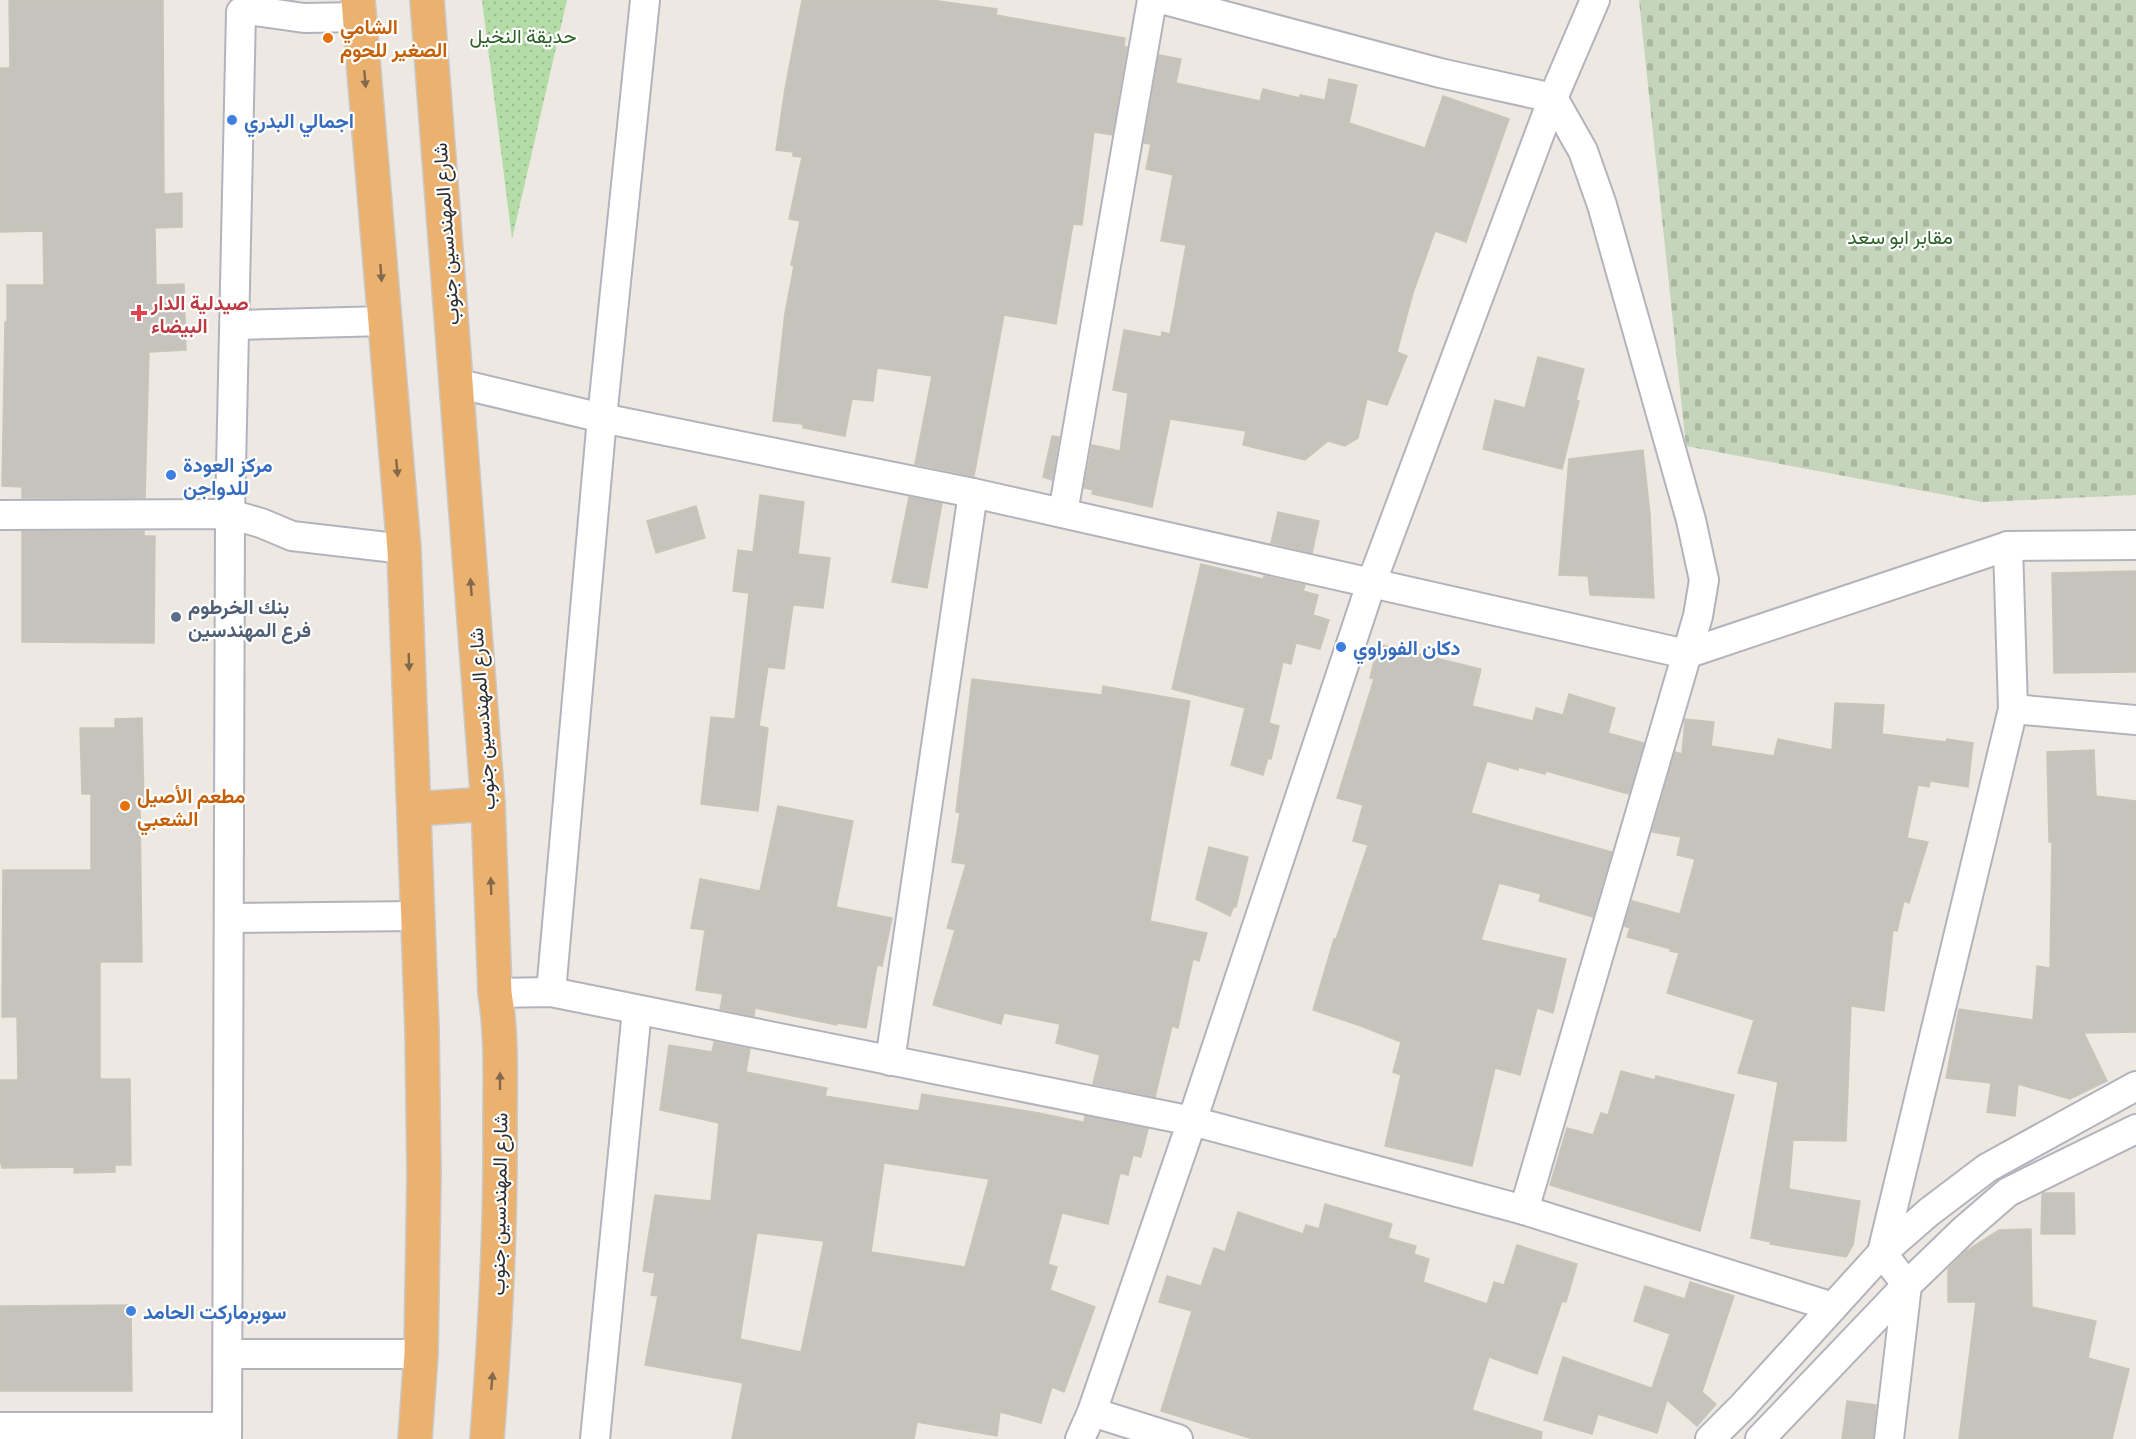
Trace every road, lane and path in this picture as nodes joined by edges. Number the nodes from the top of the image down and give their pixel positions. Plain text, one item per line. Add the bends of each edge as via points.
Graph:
1 (427, 0) edge
2 (645, 0) edge
3 (1152, 0) edge
4 (1165, 0) edge
5 (1595, 0) edge
6 (241, 6) edge
7 (358, 9) edge
8 (1553, 98) junction
9 (385, 321) junction
10 (235, 325) junction
11 (456, 383) junction
12 (602, 418) junction
13 (973, 493) junction
14 (1063, 513) junction
15 (230, 514) junction
16 (0, 515) edge
17 (2136, 545) edge
18 (2008, 546) junction
19 (404, 549) junction
20 (1371, 584) junction
21 (1686, 654) junction
22 (2013, 709) junction
23 (2136, 720) edge
24 (488, 804) junction
25 (415, 809) junction
26 (418, 916) junction
27 (230, 918) junction
28 (551, 992) junction
29 (495, 993) junction
30 (637, 1010) junction
31 (890, 1060) junction
32 (2136, 1086) edge
33 (1192, 1120) junction
34 (2136, 1129) edge
35 (1524, 1210) junction
36 (1882, 1253) junction
37 (1907, 1285) junction
38 (1833, 1307) junction
39 (228, 1354) junction
40 (421, 1354) junction
41 (1092, 1412) junction
42 (0, 1427) edge
43 (227, 1433) edge
44 (415, 1439) edge
45 (487, 1439) edge
46 (596, 1439) edge
47 (1080, 1439) edge
48 (1178, 1439) edge
49 (1710, 1439) edge
50 (1760, 1439) edge
51 (1889, 1439) edge

1 - 11 highway, شارع المهندسين جنوب
2 - 12 street
3 - 14 street
4 - 8 street via 1440,73
5 - 8 street
6 - 7 street via 304,18
6 - 10 street
7 -> 9 highway
8 - 20 street
8 - 21 street via 1583,151 1602,206 1691,520 1704,580
9 - 10 street
9 -> 19 highway
10 - 15 street
11 - 12 street
24 -> 11 highway, شارع المهندسين جنوب
12 - 13 street
12 - 28 street
13 - 14 street
13 - 31 street
14 - 20 street
15 - 16 street
15 - 19 street via 292,536
15 - 27 street
17 - 18 street
18 - 21 street
18 - 22 street
19 -> 25 highway
20 - 21 street
20 - 33 street
21 - 35 street
22 - 23 street
22 - 36 street
24 - 25 highway
29 -> 24 highway, شارع المهندسين جنوب
25 - 26 highway
26 - 27 street
26 - 40 highway via 424,1174
27 - 39 street
28 - 29 street
28 - 30 street
45 -> 29 highway, شارع المهندسين جنوب via 500,1168 499,1021
30 - 31 street
30 - 46 street
31 - 33 street
32 - 36 street via 1987,1168
33 - 35 street
33 - 41 street
34 - 37 street via 2008,1192
35 - 38 street
36 - 37 street
36 - 38 street
37 - 50 street
37 - 51 street
38 - 49 street
39 - 40 street
39 - 43 street
40 - 44 highway
41 - 47 street
41 - 48 street
42 - 43 street

